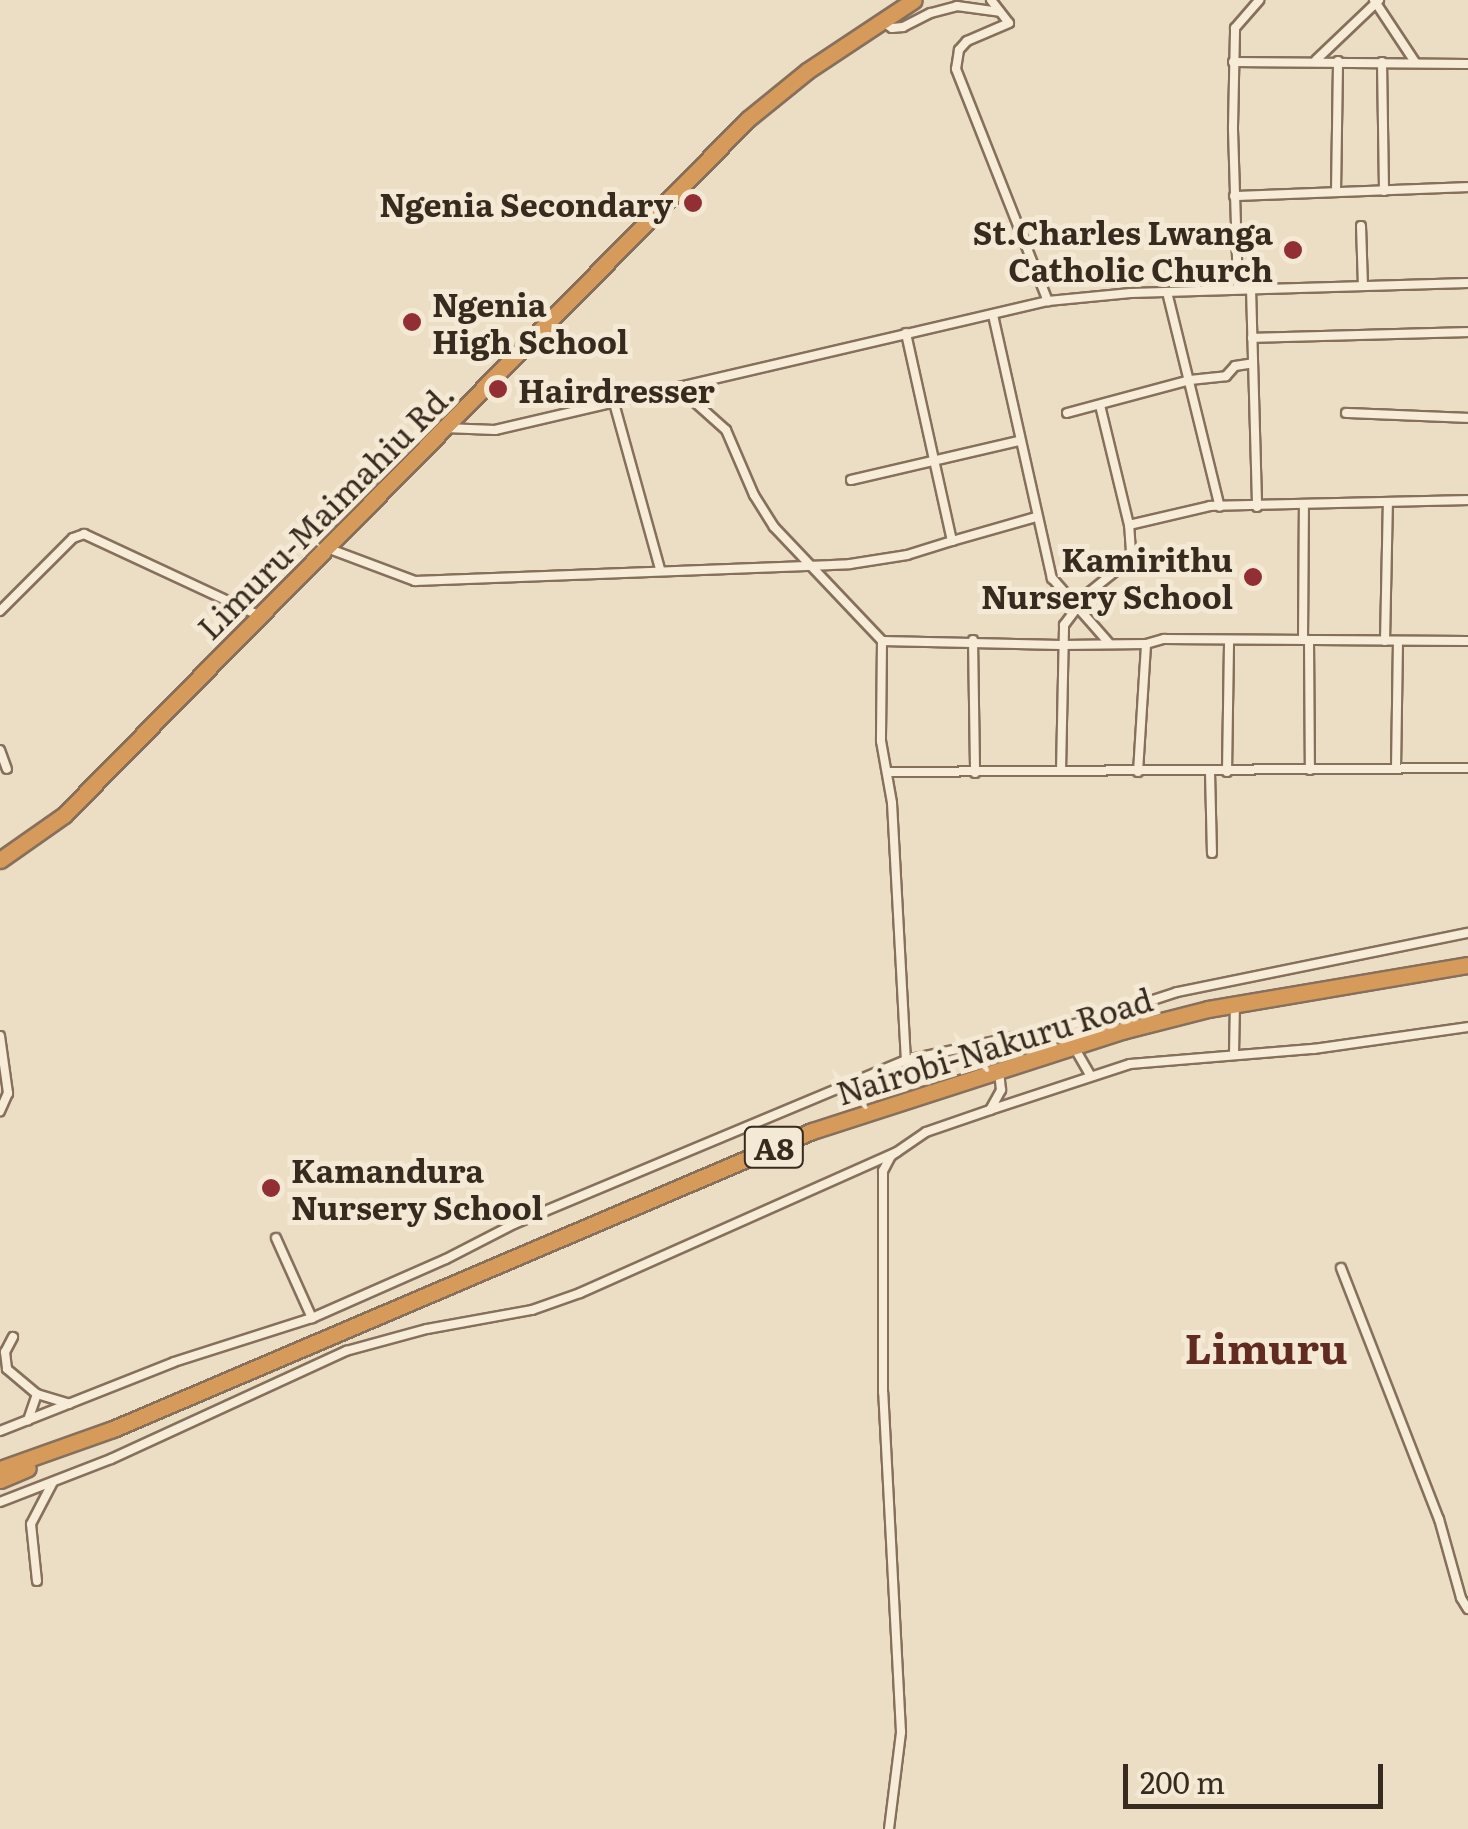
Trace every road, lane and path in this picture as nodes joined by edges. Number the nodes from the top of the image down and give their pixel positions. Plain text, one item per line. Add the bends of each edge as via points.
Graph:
1 (914, 0) edge
2 (991, 0) edge
3 (1259, 0) edge
4 (1376, 1) edge
5 (1001, 12) junction
6 (882, 21) junction
7 (1316, 60) junction
8 (1338, 60) junction
9 (1233, 62) junction
10 (1382, 62) junction
11 (1414, 62) junction
12 (1468, 64) edge
13 (1468, 187) edge
14 (1384, 191) junction
15 (1336, 192) junction
16 (1234, 196) junction
17 (1361, 226) dead end
18 (1468, 283) edge
19 (1363, 285) junction
20 (1252, 288) junction
21 (1238, 289) junction
22 (1167, 292) junction
23 (1048, 301) junction
24 (993, 315) junction
25 (1468, 332) edge
26 (906, 333) junction
27 (1252, 338) junction
28 (1252, 363) junction
29 (1190, 380) junction
30 (678, 388) junction
31 (614, 403) junction
32 (1100, 405) junction
33 (1068, 413) dead end
34 (1346, 413) dead end
35 (1468, 418) edge
36 (445, 428) junction
37 (1018, 441) junction
38 (934, 461) junction
39 (852, 480) dead end
40 (1468, 500) edge
41 (1388, 503) junction
42 (1304, 505) junction
43 (1220, 507) junction
44 (1257, 507) junction
45 (1036, 517) junction
46 (1129, 525) junction
47 (952, 540) junction
48 (327, 548) junction
49 (811, 566) junction
50 (660, 569) junction
51 (1075, 608) junction
52 (0, 610) edge
53 (260, 616) junction
54 (882, 640) junction
55 (972, 640) junction
56 (1306, 640) junction
57 (1468, 640) edge
58 (1230, 641) junction
59 (1385, 641) junction
60 (1398, 642) junction
61 (1109, 643) junction
62 (1146, 644) junction
63 (1062, 645) junction
64 (0, 750) edge
65 (1468, 768) edge
66 (7, 769) dead end
67 (1396, 769) junction
68 (1061, 770) junction
69 (1310, 770) junction
70 (887, 772) junction
71 (1138, 772) junction
72 (1210, 772) junction
73 (1227, 772) junction
74 (976, 773) junction
75 (1212, 853) dead end
76 (0, 860) edge
77 (1468, 933) edge
78 (1468, 964) edge
79 (1235, 1004) junction
80 (1092, 1020) junction
81 (1468, 1027) edge
82 (0, 1036) edge
83 (1092, 1041) junction
84 (1074, 1047) junction
85 (1234, 1054) junction
86 (906, 1060) junction
87 (999, 1071) junction
88 (1090, 1075) junction
89 (990, 1110) junction
90 (0, 1111) edge
91 (897, 1152) junction
92 (276, 1238) dead end
93 (1341, 1268) dead end
94 (312, 1318) junction
95 (338, 1334) junction
96 (13, 1337) dead end
97 (346, 1352) junction
98 (37, 1394) junction
99 (68, 1404) junction
100 (28, 1420) junction
101 (113, 1428) junction
102 (0, 1431) edge
103 (0, 1468) edge
104 (0, 1480) edge
105 (53, 1482) junction
106 (0, 1502) edge
107 (38, 1581) dead end
108 (1468, 1609) edge
109 (889, 1829) edge

1 - 6 highway, Limuru-Maimahiu Rd.
2 - 5 street
3 - 9 street via 1237,23
4 - 7 street
4 - 11 street
5 - 6 street via 957,6 904,27
5 - 23 street via 1009,19 1006,28 967,41 956,70
6 - 36 highway, Limuru-Maimahiu Rd. via 748,120
7 - 8 street
7 - 9 street
8 - 10 street
8 - 15 street
9 - 16 street
10 - 11 street
10 - 14 street
11 - 12 street
13 - 14 street
14 - 15 street
15 - 16 street
16 - 21 street
17 - 19 street
18 - 19 street
19 - 20 street
20 - 21 street
20 - 27 street
21 - 22 street
22 - 23 street
22 - 29 street
23 - 24 street
24 - 26 street
24 - 37 street
25 - 27 street
26 - 30 street
26 - 38 street
27 - 28 street
28 - 29 street via 1226,376
28 - 44 street
29 - 32 street
29 - 43 street
30 - 31 street
30 - 49 street via 726,430 760,508
31 - 36 street via 495,430
31 - 50 street
32 - 33 street
32 - 46 street
34 - 35 street
36 - 48 highway, Limuru-Maimahiu Rd.
37 - 38 street
37 - 45 street
38 - 39 street
38 - 47 street
40 - 41 street
41 - 42 street
41 - 59 street
42 - 44 street
42 - 56 street
43 - 44 street
43 - 46 street
45 - 47 street
45 - 51 street via 1052,578
46 - 51 street via 1128,561
47 - 49 street via 892,558
48 - 50 street via 416,582
48 - 53 highway, Limuru-Maimahiu Rd.
49 - 50 street
49 - 54 street
51 - 61 street
51 - 63 street
52 - 53 street via 84,534
53 - 76 highway, Limuru-Maimahiu Rd. via 64,815
54 - 55 street
54 - 70 street
55 - 63 street
55 - 74 street
56 - 58 street
56 - 59 street
56 - 69 street
57 - 60 street
58 - 62 street
58 - 73 street
59 - 60 street
60 - 67 street
61 - 62 street
61 - 63 street
62 - 71 street
63 - 68 street
64 - 66 street
65 - 67 street
67 - 69 street
68 - 71 street
68 - 74 street
69 - 73 street
70 - 74 street
70 - 86 street
71 - 72 street
72 - 73 street
72 - 75 street
77 - 80 street via 1177,992
78 - 79 highway, Nairobi-Nakuru Road / A8
79 - 83 highway, Nairobi-Nakuru Road / A8
79 - 85 street
80 - 83 street
80 - 86 street
81 - 85 street
82 - 90 street via 8,1093
83 - 84 highway, Nairobi-Nakuru Road / A8
84 - 87 highway, Nairobi-Nakuru Road / A8
84 - 88 street
85 - 88 street via 1130,1064
86 - 94 street via 514,1224
87 - 89 street via 1001,1090
87 - 95 highway, Nairobi-Nakuru Road / A8 via 812,1131
88 - 89 street
89 - 91 street via 926,1132
91 - 97 street via 580,1293
91 - 109 street via 883,1171 881,1219 883,1392 902,1732
92 - 94 street
93 - 108 street
94 - 99 street via 236,1339
95 - 97 street
95 - 101 highway, Nairobi-Nakuru Road / A8
96 - 98 street via 5,1352 7,1368
97 - 105 street
98 - 99 street
98 - 100 street
99 - 100 street
100 - 102 street
101 - 103 highway, Nairobi-Nakuru Road / A8
101 - 104 highway, Nairobi-Nakuru Road / A8
105 - 106 street
105 - 107 street via 31,1524

